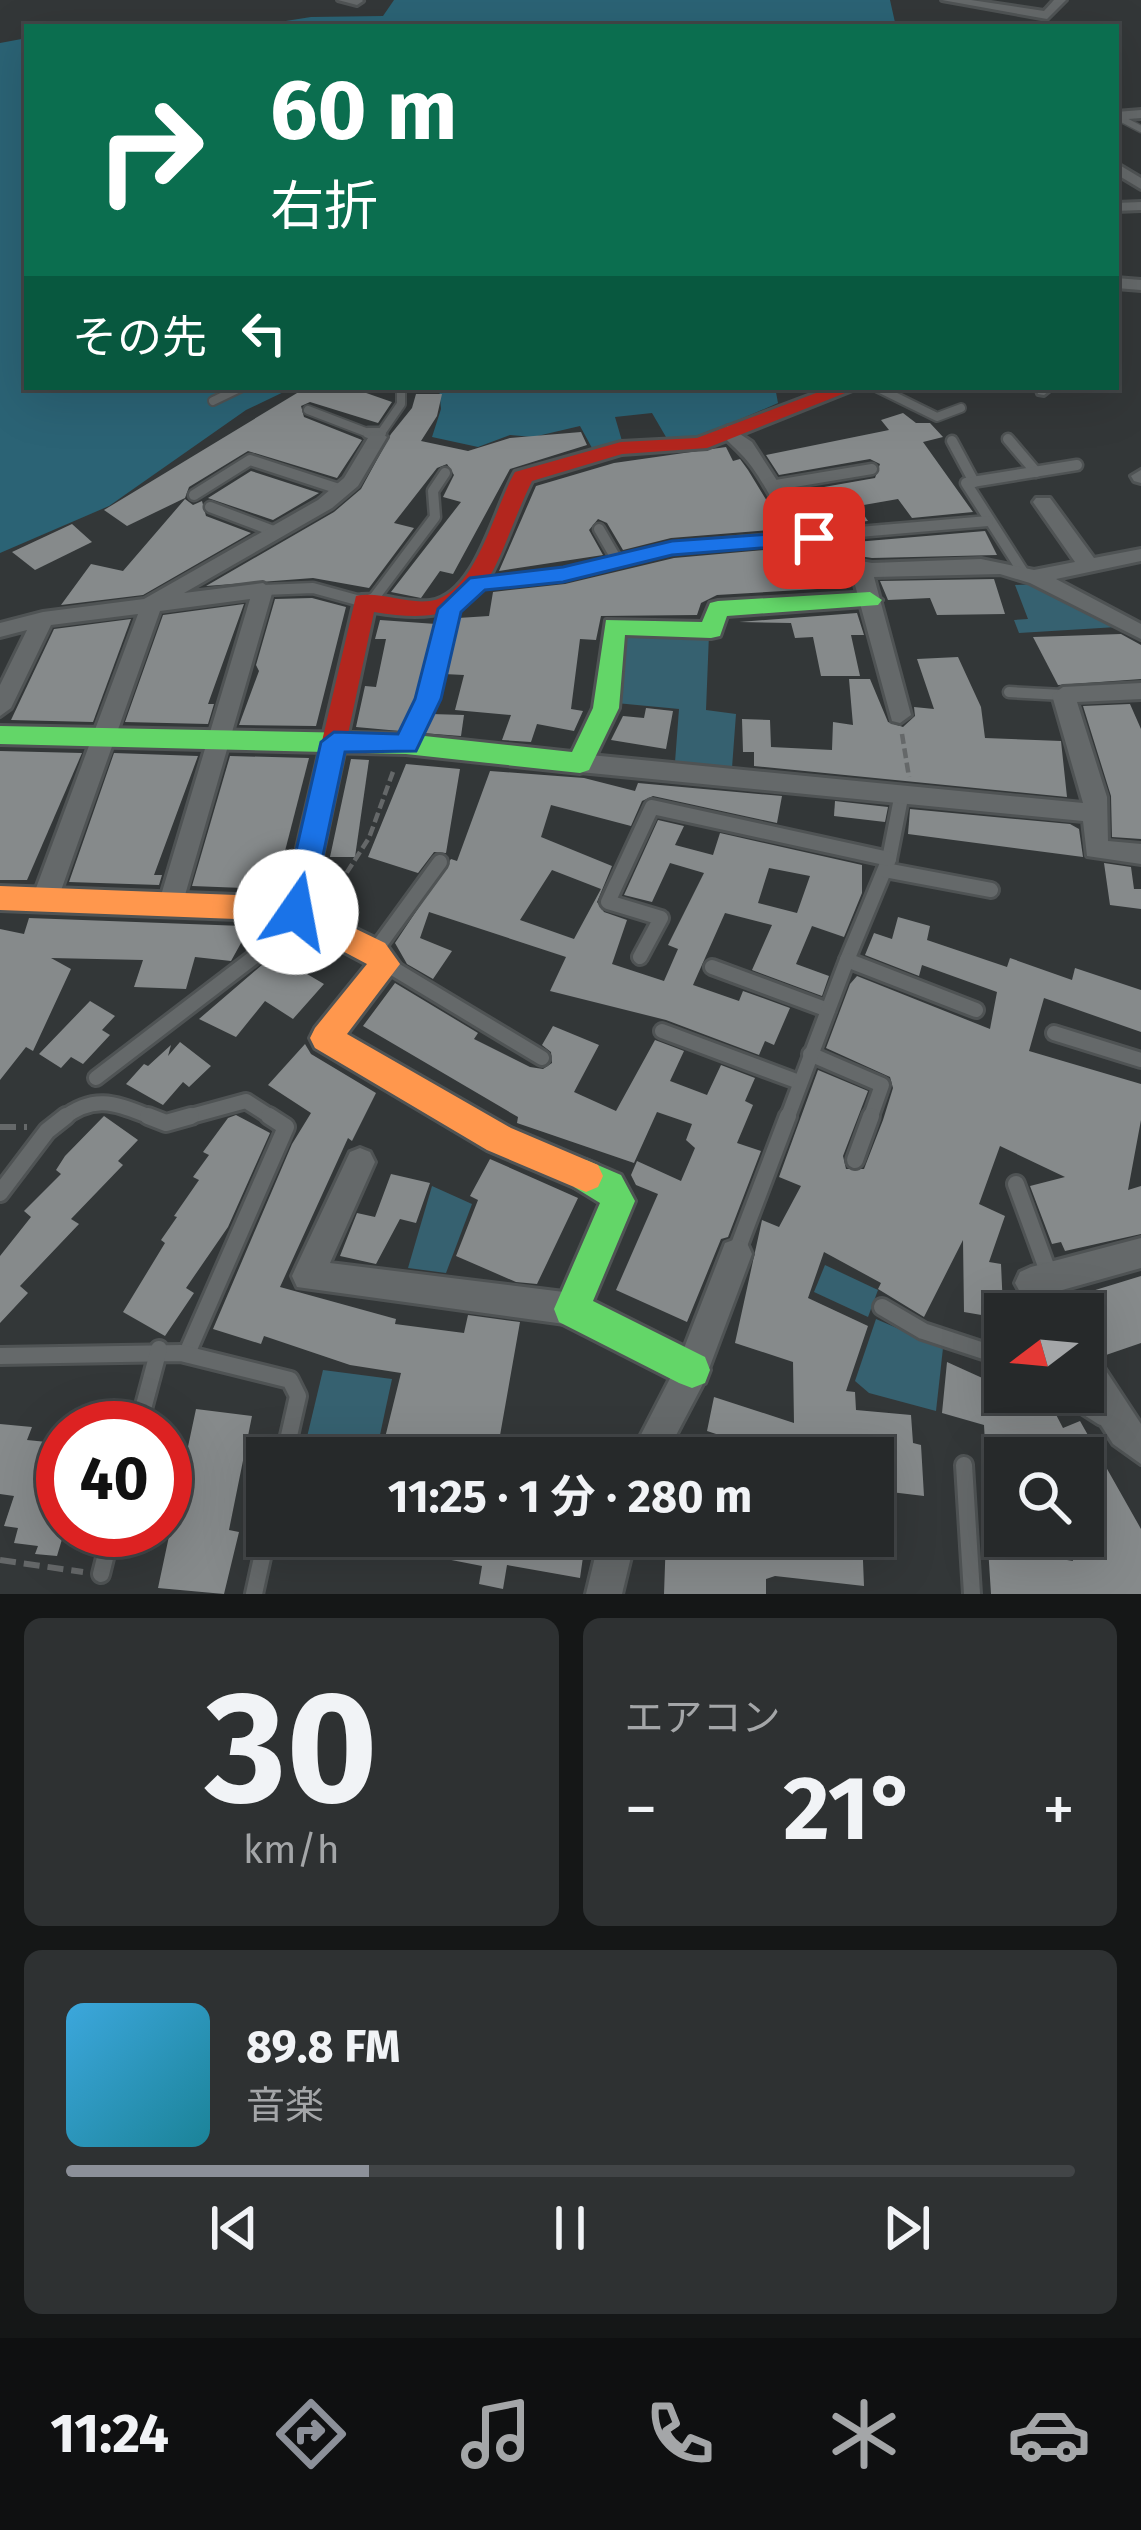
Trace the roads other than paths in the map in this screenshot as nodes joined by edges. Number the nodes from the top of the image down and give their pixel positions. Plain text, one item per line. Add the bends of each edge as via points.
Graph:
1 (344, 0) edge
2 (948, 0) edge
3 (1060, 0) edge
4 (357, 1) edge
5 (1011, 5) edge
6 (236, 390) edge
7 (401, 390) edge
8 (842, 390) edge
9 (882, 390) edge
10 (213, 401) dead end
11 (961, 408) dead end
12 (308, 410) dead end
13 (728, 432) junction
14 (378, 437) junction
15 (1008, 440) dead end
16 (952, 441) dead end
17 (1077, 465) dead end
18 (872, 469) dead end
19 (1036, 472) junction
20 (445, 473) dead end
21 (974, 482) junction
22 (776, 485) junction
23 (342, 490) junction
24 (194, 495) dead end
25 (1042, 502) dead end
26 (210, 507) dead end
27 (988, 521) junction
28 (599, 529) dead end
29 (276, 532) junction
30 (804, 538) junction
31 (1141, 555) edge
32 (617, 560) junction
33 (1089, 566) junction
34 (861, 568) junction
35 (1030, 574) junction
36 (478, 583) junction
37 (262, 590) junction
38 (870, 600) junction
39 (364, 602) junction
40 (152, 603) junction
41 (450, 609) junction
42 (43, 619) junction
43 (0, 630) edge
44 (1141, 632) edge
45 (1141, 691) edge
46 (1009, 692) dead end
47 (1063, 695) junction
48 (0, 708) edge
49 (900, 715) road end
50 (0, 735) edge
51 (104, 736) junction
52 (218, 740) junction
53 (334, 742) junction
54 (406, 744) junction
55 (580, 763) junction
56 (907, 794) junction
57 (1094, 813) junction
58 (1141, 854) edge
59 (440, 862) dead end
60 (887, 864) junction
61 (991, 890) dead end
62 (0, 898) edge
63 (45, 899) junction
64 (172, 902) junction
65 (306, 918) junction
66 (640, 957) dead end
67 (380, 958) junction
68 (848, 960) junction
69 (712, 967) dead end
70 (828, 1010) junction
71 (976, 1010) dead end
72 (662, 1031) dead end
73 (1054, 1033) dead end
74 (810, 1054) junction
75 (542, 1058) dead end
76 (1141, 1060) edge
77 (96, 1078) dead end
78 (799, 1082) junction
79 (855, 1160) dead end
80 (360, 1162) dead end
81 (1016, 1184) dead end
82 (0, 1193) edge
83 (1141, 1253) edge
84 (736, 1254) joint
85 (1051, 1278) junction
86 (1036, 1293) edge
87 (882, 1307) dead end
88 (572, 1309) junction
89 (159, 1349) junction
90 (188, 1351) junction
91 (984, 1351) edge
92 (0, 1356) edge
93 (692, 1370) junction
94 (1104, 1397) edge
95 (146, 1401) edge
96 (1094, 1413) edge
97 (289, 1437) edge
98 (657, 1437) edge
99 (1133, 1440) edge
100 (964, 1466) dead end
101 (105, 1557) edge
102 (262, 1557) edge
103 (614, 1557) edge
104 (101, 1574) road end
105 (254, 1594) edge
106 (604, 1594) edge
107 (972, 1594) edge

1 - 4 street
2 - 5 street
3 - 5 street via 1047,14
6 - 10 lane
7 - 14 lane via 401,404
8 - 13 street
9 - 11 lane via 937,417
12 - 14 lane
13 - 22 street via 754,449
13 - 36 street via 700,444 621,448 524,477
14 - 23 street
15 - 19 lane
16 - 21 lane
17 - 19 lane
18 - 22 lane
19 - 21 lane
20 - 39 lane via 433,491 435,517
21 - 27 lane via 966,483
22 - 30 street
23 - 24 lane via 250,460
23 - 29 street
25 - 33 street
26 - 29 lane
27 - 30 lane
27 - 35 lane
28 - 32 lane
29 - 40 street
30 - 32 lane
30 - 34 street via 836,563
31 - 33 street
32 - 36 lane
33 - 35 street
34 - 35 street via 977,564
34 - 38 street
35 - 44 street
36 - 41 street
37 - 39 lane via 313,589
37 - 40 street
37 - 52 street
38 - 49 street
38 - 55 street via 718,609 711,630 614,626 606,708
39 - 41 street
39 - 53 street
40 - 42 street
40 - 51 street
41 - 54 lane via 428,699
42 - 43 street
42 - 48 street
45 - 47 street
46 - 47 lane
47 - 57 street
50 - 51 street
51 - 52 street
51 - 63 street
52 - 53 street
52 - 64 street
53 - 54 street
53 - 65 street
54 - 55 street
55 - 56 street
56 - 57 street
56 - 60 lane
57 - 58 street via 1096,849
59 - 67 lane
60 - 61 lane
60 - 66 lane via 652,807 608,902 661,918
60 - 68 lane
62 - 63 street
63 - 64 street
64 - 65 street
65 - 67 street
65 - 77 lane
67 - 75 lane
67 - 88 street via 326,1038 499,1138 609,1186 618,1201
68 - 70 lane
68 - 71 lane
69 - 70 lane
70 - 74 lane
72 - 78 lane
73 - 76 lane
74 - 78 lane
74 - 79 lane via 882,1085
78 - 84 lane
80 - 88 street via 308,1276
81 - 85 lane
82 - 90 lane via 46,1131 102,1099 166,1123 246,1101 286,1126
83 - 85 street
84 - 93 street
85 - 86 street via 1030,1283
87 - 91 lane
88 - 93 street
89 - 90 lane
89 - 92 lane
89 - 95 lane
90 - 97 lane via 290,1380 298,1396
93 - 98 street
94 - 99 street
96 - 99 lane
100 - 107 lane
101 - 104 lane
102 - 105 lane
103 - 106 street

